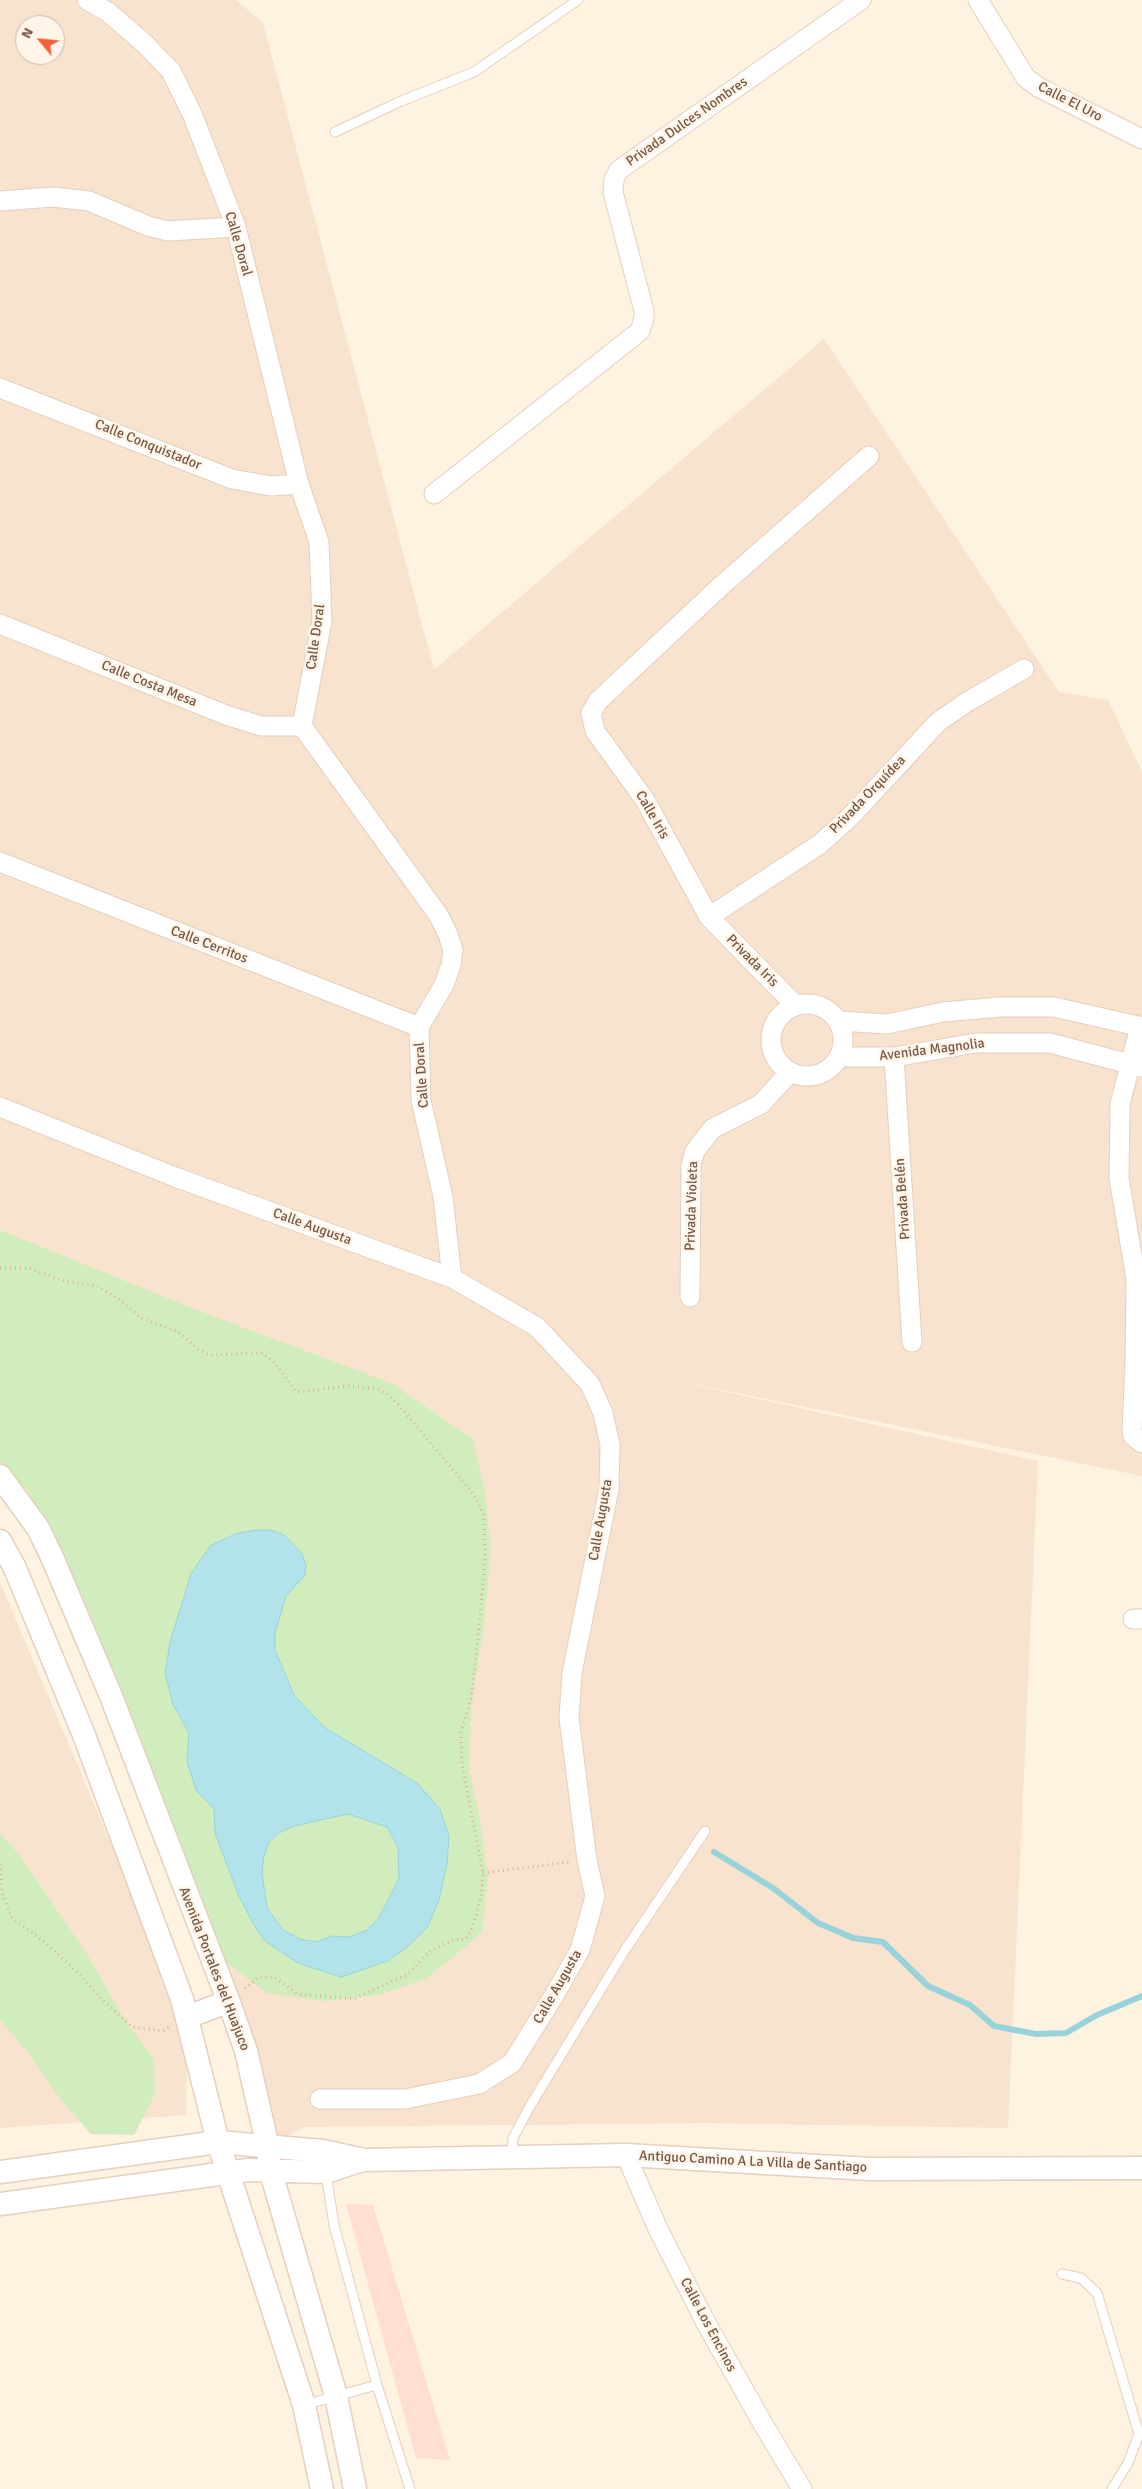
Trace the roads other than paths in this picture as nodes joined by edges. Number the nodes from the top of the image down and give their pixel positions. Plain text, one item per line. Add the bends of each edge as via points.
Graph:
1 (88, 0) edge
2 (578, 0) edge
3 (861, 0) edge
4 (978, 0) edge
5 (335, 132) dead end
6 (1142, 138) edge
7 (0, 201) edge
8 (236, 227) junction
9 (0, 388) edge
10 (869, 456) dead end
11 (299, 484) junction
12 (434, 494) dead end
13 (0, 624) edge
14 (1024, 670) dead end
15 (302, 726) junction
16 (0, 862) edge
17 (709, 917) junction
18 (795, 1005) junction
19 (839, 1022) junction
20 (419, 1027) junction
21 (1141, 1027) edge
22 (839, 1057) junction
23 (894, 1057) junction
24 (1136, 1065) edge
25 (790, 1072) junction
26 (0, 1107) edge
27 (452, 1278) junction
28 (690, 1297) dead end
29 (912, 1342) dead end
30 (1142, 1443) edge
31 (0, 1476) edge
32 (0, 1541) edge
33 (705, 1831) dead end
34 (227, 2002) junction
35 (187, 2017) junction
36 (320, 2099) dead end
37 (218, 2142) junction
38 (626, 2155) junction
39 (512, 2157) junction
40 (269, 2158) junction
41 (324, 2161) junction
42 (1142, 2168) edge
43 (0, 2172) edge
44 (228, 2172) junction
45 (0, 2204) edge
46 (1062, 2274) dead end
47 (377, 2384) junction
48 (336, 2396) junction
49 (304, 2405) junction
50 (322, 2489) edge
51 (355, 2489) edge
52 (410, 2489) edge
53 (802, 2489) edge
54 (1112, 2489) edge

1 - 8 street, Calle Doral via 146,44 171,72 193,116
2 - 5 lane via 474,72
3 - 12 street, Privada Dulces Nombres via 619,170 613,192 644,311 640,331
4 - 6 street, Calle El Uro via 1026,78
7 - 8 street via 53,197 89,200 148,226 168,231
8 - 11 street, Calle Doral
9 - 11 street, Calle Conquistador via 232,479 271,486
10 - 17 street, Calle Iris via 721,586 592,708 590,718 594,731 645,800
11 - 15 street, Calle Doral via 319,542 322,580 322,621
13 - 15 street, Calle Costa Mesa via 226,715 261,726
14 - 17 street, Privada Orquídea via 938,722 850,817 820,844
15 - 20 street, Calle Doral via 439,916 448,934 453,950 451,965 444,985
16 - 20 street, Calle Cerritos
17 - 18 street, Privada Iris
18 - 19 street via 820,1005
18 - 25 street via 776,1021 771,1033 774,1056
19 - 21 street via 887,1024 943,1012 1054,1007
19 - 22 street via 843,1040
20 - 27 street, Calle Doral via 421,1100 443,1196
21 - 24 street
22 - 23 street, Avenida Magnolia
22 - 25 street via 823,1073 801,1076
23 - 24 street, Avenida Magnolia via 976,1043 1050,1043
23 - 29 street, Privada Belén
24 - 30 street via 1120,1104 1120,1178 1136,1279 1132,1430 1133,1436
25 - 28 street, Privada Violeta via 761,1104 712,1129 695,1151 691,1165
26 - 27 street, Calle Augusta via 175,1177
27 - 36 street, Calle Augusta via 537,1327 590,1384 603,1413 610,1445 609,1489 572,1673 569,1718 594,1896 580,1950 512,2063 479,2084 439,2093 405,2099
31 - 34 street, Avenida Portales del Huajuco via 38,1528 52,1557 111,1696
32 - 35 street via 14,1566 84,1735
33 - 39 lane via 625,1950 530,2106 513,2138
34 - 35 street
34 - 40 street, Avenida Portales del Huajuco via 246,2051
35 - 37 street
37 - 40 street, Antiguo Camino A La Villa de Santiago
37 - 43 street, Antiguo Camino A La Villa de Santiago
37 - 44 street
38 - 39 street, Antiguo Camino A La Villa de Santiago
38 - 42 street, Antiguo Camino A La Villa de Santiago via 870,2169
38 - 53 street, Calle Los Encinos via 658,2229 706,2324
39 - 41 street, Antiguo Camino A La Villa de Santiago
40 - 41 street, Antiguo Camino A La Villa de Santiago
40 - 44 street, Antiguo Camino A La Villa de Santiago
40 - 48 street, Avenida Portales del Huajuco
41 - 47 lane via 334,2225
44 - 45 street, Antiguo Camino A La Villa de Santiago
44 - 49 street
46 - 54 lane via 1081,2278 1096,2293 1139,2434 1128,2463
47 - 48 lane
47 - 52 lane
48 - 49 lane
48 - 51 street, Avenida Portales del Huajuco
49 - 50 street

